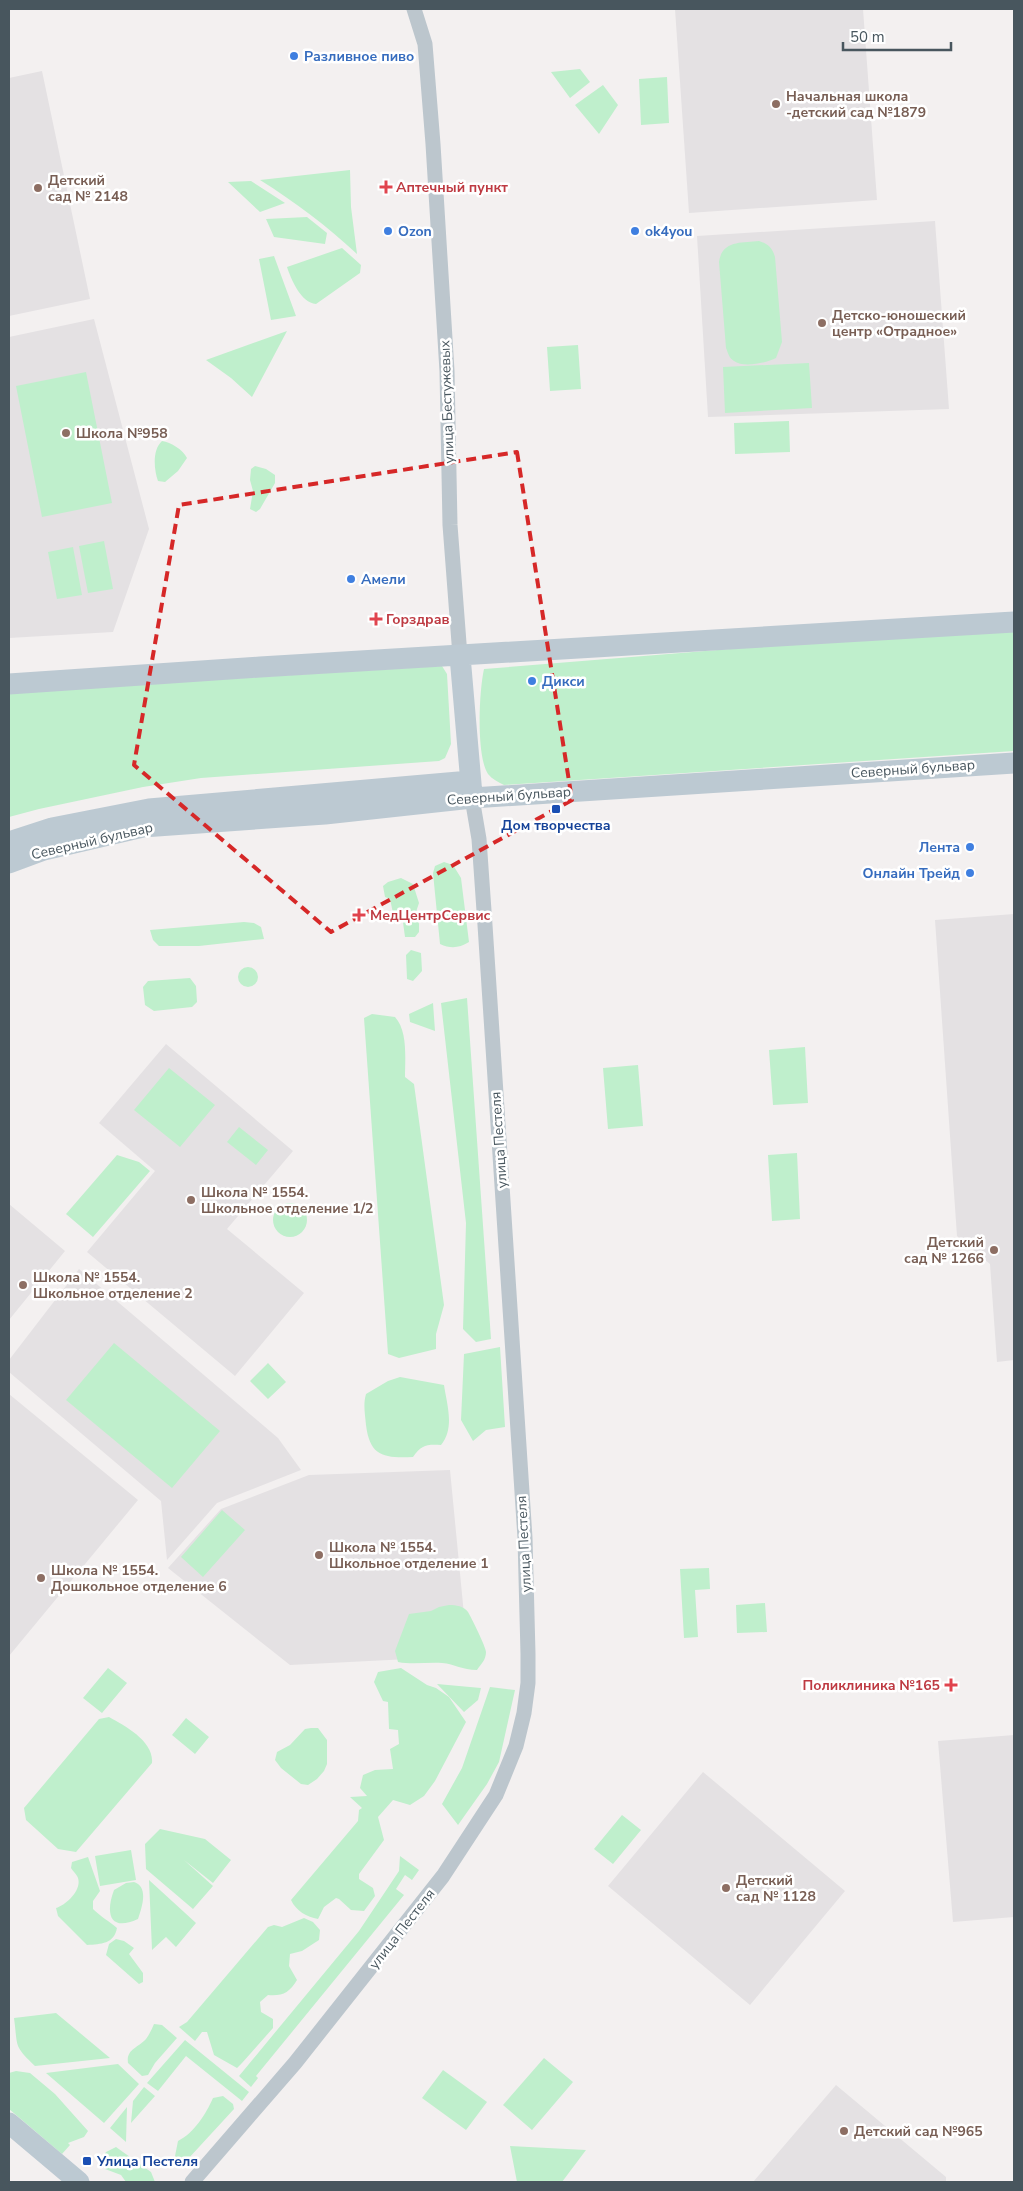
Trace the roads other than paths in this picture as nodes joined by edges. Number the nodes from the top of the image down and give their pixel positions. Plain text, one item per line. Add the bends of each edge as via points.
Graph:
1 (414, 9) edge
2 (1014, 622) edge
3 (460, 656) junction
4 (9, 684) edge
5 (1014, 763) edge
6 (471, 790) junction
7 (9, 842) edge
8 (9, 863) edge
9 (9, 2123) edge
10 (79, 2182) edge
11 (192, 2182) edge

1 - 3 street, улица Бестужевых via 425,44 433,153 447,371 450,525
2 - 3 main road
3 - 4 main road
3 - 6 main road, улица Бестужевых
5 - 6 main road, Северный бульвар
6 - 7 main road, Северный бульвар via 149,809 52,828
6 - 8 main road, Северный бульвар via 325,814 143,827 44,850
6 - 11 street, улица Пестеля via 479,839 525,1538 528,1682 524,1713 516,1746 496,1795 443,1876 290,2070
9 - 10 main road

